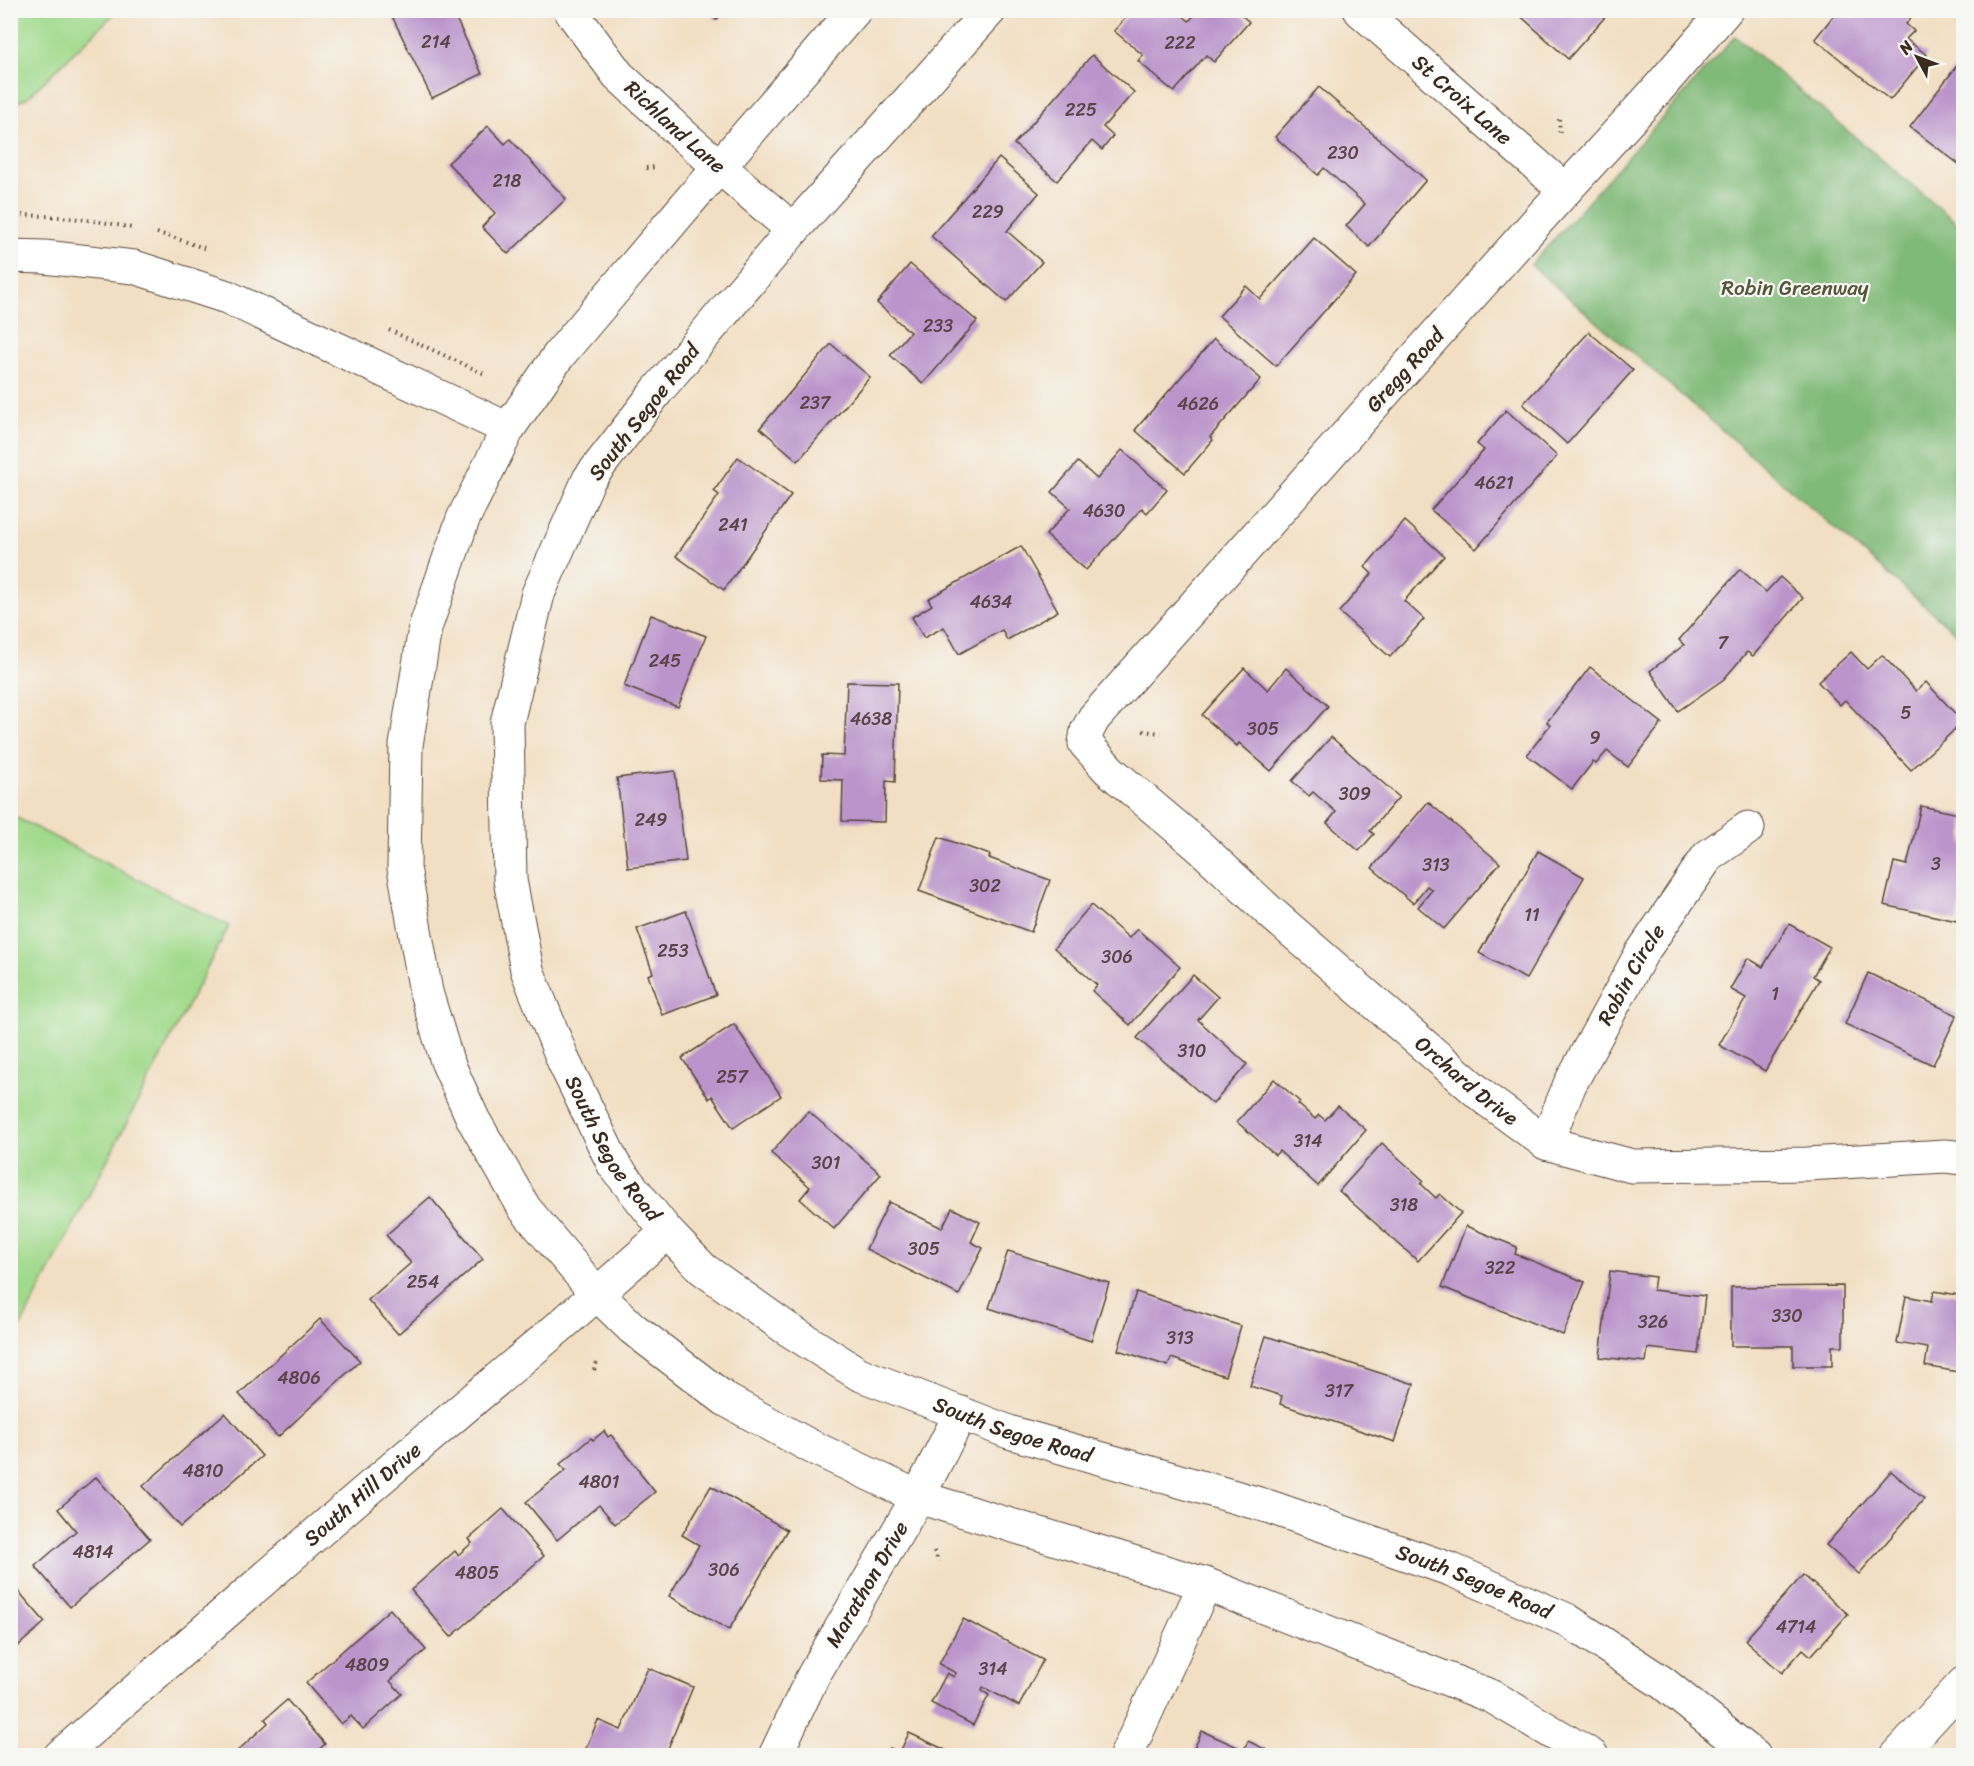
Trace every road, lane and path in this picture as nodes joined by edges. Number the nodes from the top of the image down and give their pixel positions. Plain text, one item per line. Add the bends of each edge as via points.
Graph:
1 (570, 10) edge
2 (855, 10) edge
3 (990, 10) edge
4 (1360, 10) edge
5 (1726, 10) edge
6 (1559, 119) dead end
7 (1560, 136) dead end
8 (657, 167) dead end
9 (719, 167) junction
10 (646, 168) dead end
11 (1565, 190) junction
12 (793, 230) junction
13 (10, 256) edge
14 (507, 429) junction
15 (1143, 731) dead end
16 (1087, 732) joint
17 (1161, 733) dead end
18 (1748, 828) dead end
19 (1546, 1143) junction
20 (1964, 1158) edge
21 (667, 1232) junction
22 (596, 1293) junction
23 (597, 1362) dead end
24 (594, 1370) dead end
25 (961, 1413) junction
26 (918, 1497) junction
27 (934, 1551) dead end
28 (939, 1562) dead end
29 (1205, 1584) junction
30 (1964, 1683) edge
31 (60, 1755) edge
32 (775, 1755) edge
33 (1126, 1755) edge
34 (1592, 1755) edge
35 (1754, 1755) edge
36 (1897, 1755) edge

1 - 9 street, Richland Lane via 618,75
2 - 9 street
3 - 12 street, South Segoe Road
4 - 11 street, St Croix Lane
5 - 11 street, Gregg Road
6 - 7 path
8 - 10 path
9 - 12 street, Richland Lane
9 - 14 street via 559,355
11 - 16 street, Gregg Road via 1094,718
12 - 21 street, South Segoe Road via 657,391 589,479 538,594 507,723 510,880 527,970 564,1062 614,1165
13 - 14 street via 134,267 227,297
14 - 22 street via 463,519 425,628 406,745 404,868 426,992 447,1061 473,1119 525,1209
15 - 17 path
16 - 19 street, Orchard Drive via 1085,743 1109,770 1486,1099
18 - 19 street, Robin Circle via 1708,856 1641,954 1570,1084
19 - 20 street, Orchard Drive via 1632,1166
21 - 22 street, South Hill Drive
21 - 25 street, South Segoe Road via 703,1269 859,1374
22 - 26 street via 632,1328 726,1400 810,1446
22 - 31 street, South Hill Drive
23 - 24 path
25 - 26 street, Marathon Drive
25 - 35 street, South Segoe Road via 1010,1432 1270,1507 1452,1569 1567,1620 1663,1683
26 - 29 street
26 - 32 street, Marathon Drive via 813,1676
27 - 28 path
29 - 33 street
29 - 34 street via 1493,1697
30 - 36 street

